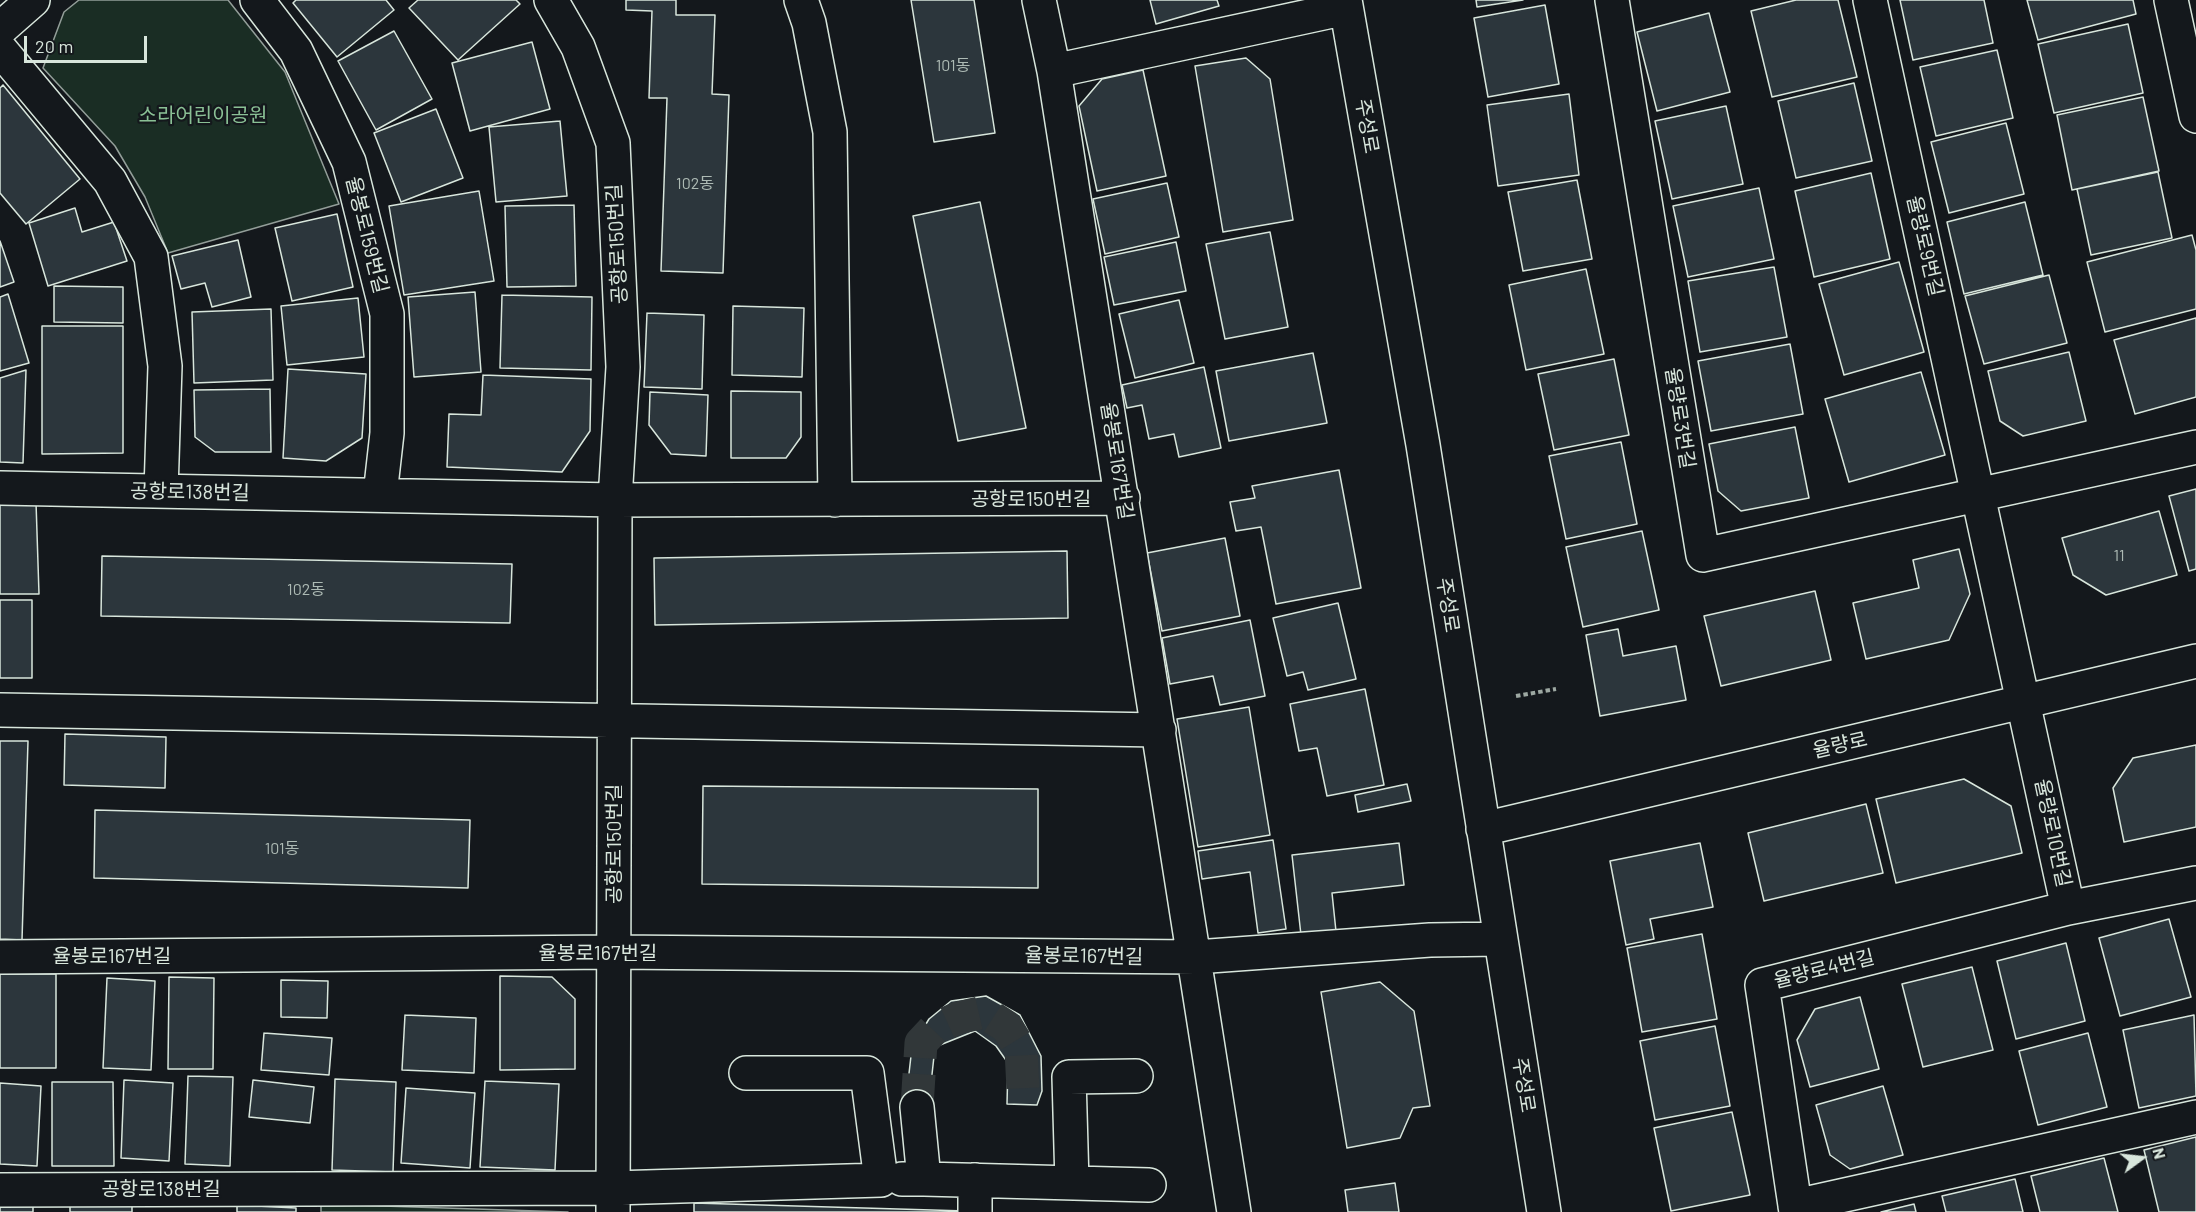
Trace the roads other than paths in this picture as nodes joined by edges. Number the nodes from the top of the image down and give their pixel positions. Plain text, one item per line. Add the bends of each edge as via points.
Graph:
1 (33, 0) edge
2 (257, 0) edge
3 (551, 0) edge
4 (801, 0) edge
5 (1039, 0) edge
6 (1612, 0) edge
7 (1870, 0) edge
8 (2171, 0) edge
9 (1345, 4) edge
10 (0, 29) edge
11 (0, 49) edge
12 (1054, 71) junction
13 (2196, 116) edge
14 (2196, 447) edge
15 (0, 488) edge
16 (161, 491) junction
17 (1979, 492) junction
18 (380, 495) junction
19 (1123, 498) junction
20 (615, 500) junction
21 (835, 500) junction
22 (2196, 661) edge
23 (2025, 701) junction
24 (0, 710) edge
25 (614, 721) junction
26 (1160, 729) junction
27 (1483, 829) junction
28 (2196, 883) edge
29 (2068, 908) junction
30 (1500, 939) junction
31 (614, 952) junction
32 (0, 957) edge
33 (1196, 957) junction
34 (746, 1073) dead end
35 (1136, 1076) dead end
36 (917, 1107) tunnel mouth
37 (2196, 1117) edge
38 (924, 1179) junction
39 (881, 1180) junction
40 (975, 1180) junction
41 (1072, 1183) junction
42 (1149, 1185) dead end
43 (0, 1190) edge
44 (613, 1200) edge
45 (1796, 1209) edge
46 (975, 1212) edge
47 (1234, 1212) edge
48 (1544, 1212) edge

1 - 10 street
2 - 18 street, 율봉로159번길 via 296,51 349,162 387,314 387,432
3 - 20 street, 공항로150번길 via 578,47 613,143 623,367
4 - 21 street via 830,132
5 - 12 street
6 - 17 street, 율량로3번길 via 1703,555
7 - 17 street, 율량로9번길
8 - 13 street
9 - 12 street
9 - 27 street, 주성로 via 1423,445
11 - 16 street via 110,181 151,257 165,366
12 - 19 street, 율봉로167번길
14 - 17 street
15 - 16 street, 공항로138번길
16 - 18 street, 공항로138번길
17 - 23 street, 율량로9번길
18 - 20 street, 공항로150번길
19 - 21 street, 공항로150번길
19 - 26 street, 율봉로167번길
20 - 21 street, 공항로150번길
20 - 25 street, 공항로150번길
22 - 23 street, 율량로
23 - 27 street, 율량로
23 - 29 street, 율량로10번길
24 - 25 street
25 - 26 street
25 - 31 street, 공항로150번길
26 - 33 street, 율봉로167번길
27 - 30 street, 주성로
28 - 29 street, 율량로10번길
29 - 45 street, 율량로4번길 via 1762,985
30 - 33 street via 1430,940
30 - 48 street, 주성로
31 - 32 street, 율봉로167번길
31 - 33 street, 율봉로167번길
31 - 44 street, 공항로150번길
33 - 47 street, 율봉로167번길
34 - 39 street via 867,1073
35 - 41 street via 1069,1077
36 - 38 street
37 - 45 street, 율량로4번길
38 - 39 street
38 - 40 street
39 - 44 street
40 - 41 street
40 - 46 street
41 - 42 street
43 - 44 street, 공항로138번길 via 321,1188

